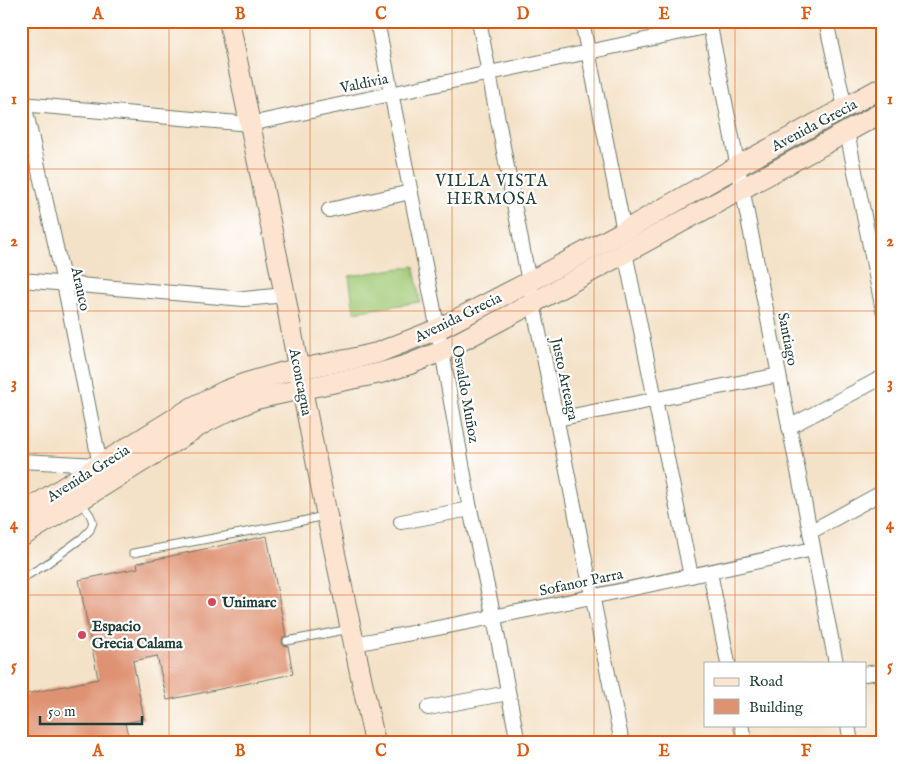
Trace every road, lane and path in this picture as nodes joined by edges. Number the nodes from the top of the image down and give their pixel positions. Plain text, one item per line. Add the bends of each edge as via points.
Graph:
1 (229, 21) edge
2 (377, 21) edge
3 (479, 21) edge
4 (582, 21) edge
5 (826, 21) edge
6 (710, 23) edge
7 (588, 52) junction
8 (490, 73) junction
9 (883, 87) edge
10 (21, 90) edge
11 (392, 94) junction
12 (23, 104) edge
13 (845, 108) junction
14 (883, 112) edge
15 (250, 124) junction
16 (847, 132) junction
17 (738, 166) junction
18 (742, 189) junction
19 (411, 192) junction
20 (329, 210) dead end
21 (624, 231) junction
22 (625, 252) junction
23 (21, 280) edge
24 (529, 282) junction
25 (64, 283) junction
26 (285, 295) junction
27 (533, 303) junction
28 (883, 310) edge
29 (438, 330) junction
30 (442, 351) junction
31 (298, 368) junction
32 (779, 375) junction
33 (883, 377) edge
34 (302, 388) junction
35 (656, 400) junction
36 (557, 419) junction
37 (789, 427) junction
38 (21, 461) edge
39 (100, 465) junction
40 (883, 492) edge
41 (84, 497) junction
42 (470, 509) junction
43 (21, 514) edge
44 (327, 516) junction
45 (401, 522) dead end
46 (810, 532) junction
47 (21, 537) edge
48 (813, 549) junction
49 (133, 553) dead end
50 (710, 572) junction
51 (690, 576) junction
52 (21, 579) edge
53 (592, 596) junction
54 (494, 618) junction
55 (352, 636) junction
56 (287, 641) dead end
57 (728, 662) edge
58 (836, 662) edge
59 (883, 671) edge
60 (866, 674) edge
61 (508, 693) junction
62 (428, 708) dead end
63 (741, 726) edge
64 (848, 726) edge
65 (517, 742) edge
66 (375, 743) edge
67 (622, 743) edge
68 (745, 743) edge
69 (851, 743) edge

1 - 15 main road, Aconcagua
2 - 11 street, Osvaldo Muñoz
3 - 8 street, Justo Arteaga
4 - 7 street
5 - 13 street
6 - 7 street, Valdivia
6 - 17 street, Santiago
7 - 8 street, Valdivia
7 - 21 street
8 - 11 street, Valdivia
8 - 24 street, Justo Arteaga
9 - 13 main road, Avenida Grecia
10 - 12 street, Arauco
11 - 15 street, Valdivia
11 - 19 street, Osvaldo Muñoz
12 - 15 street, Valdivia
12 - 25 street, Arauco
13 - 17 main road, Avenida Grecia
14 - 16 main road, Avenida Grecia
15 - 26 main road, Aconcagua
16 - 18 main road, Avenida Grecia
16 - 28 street
17 - 18 street, Santiago
17 - 21 main road, Avenida Grecia
18 - 22 main road, Avenida Grecia
18 - 32 street, Santiago
19 - 20 street
19 - 29 street, Osvaldo Muñoz
21 - 24 main road, Avenida Grecia
22 - 27 main road, Avenida Grecia
22 - 35 street
23 - 25 street
24 - 27 street, Justo Arteaga
24 - 29 main road, Avenida Grecia
25 - 26 street via 244,299
25 - 39 street, Arauco
26 - 31 main road, Aconcagua
27 - 30 main road, Avenida Grecia
27 - 36 street, Justo Arteaga
29 - 30 street, Osvaldo Muñoz
29 - 31 main road, Avenida Grecia via 377,353
30 - 34 main road, Avenida Grecia via 381,373
30 - 42 street, Osvaldo Muñoz
31 - 34 main road, Aconcagua
31 - 39 main road, Avenida Grecia via 225,390
32 - 35 street
32 - 37 street, Santiago
33 - 37 street
34 - 41 main road, Avenida Grecia via 256,400 204,423
34 - 44 main road, Aconcagua
35 - 36 street
35 - 51 street
36 - 53 street, Justo Arteaga
37 - 46 street, Santiago
38 - 39 street
39 - 41 street
39 - 43 main road, Avenida Grecia
40 - 46 street
41 - 47 main road, Avenida Grecia
41 - 52 lane via 93,522 90,530
42 - 45 street
42 - 54 street, Osvaldo Muñoz
44 - 49 lane
44 - 55 main road, Aconcagua
46 - 48 street, Santiago
48 - 50 street, Sofanor Parra
48 - 58 street, Santiago
50 - 51 street, Sofanor Parra
50 - 57 street
51 - 53 street, Sofanor Parra
53 - 54 street, Sofanor Parra
53 - 67 street, Justo Arteaga
54 - 55 street, Sofanor Parra
54 - 61 street, Osvaldo Muñoz
55 - 56 lane
55 - 66 main road, Aconcagua
59 - 60 street
61 - 62 street
61 - 65 street, Osvaldo Muñoz
63 - 68 street
64 - 69 street

